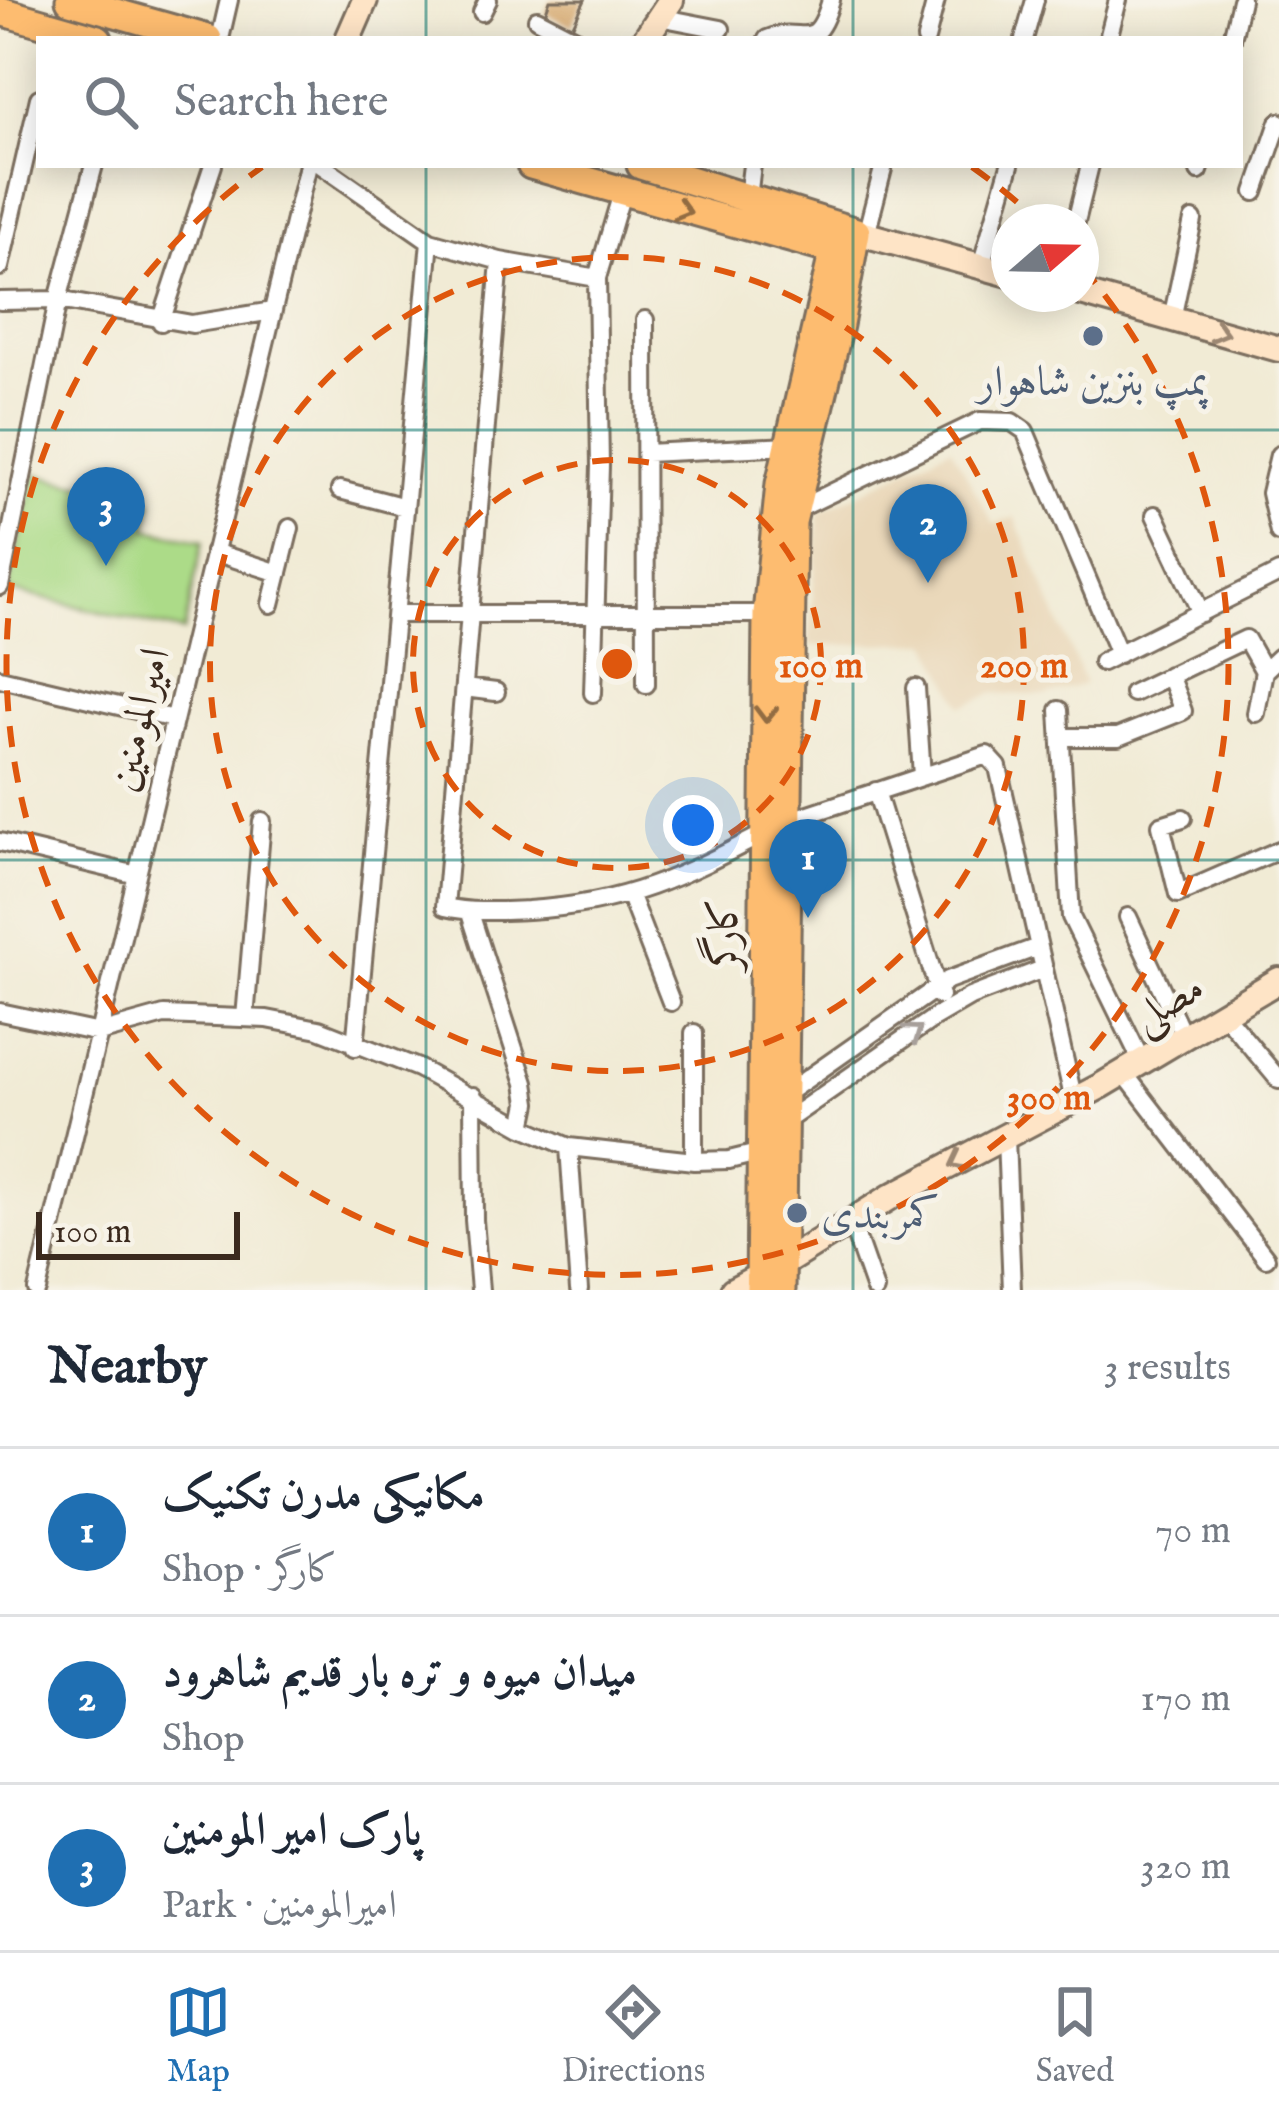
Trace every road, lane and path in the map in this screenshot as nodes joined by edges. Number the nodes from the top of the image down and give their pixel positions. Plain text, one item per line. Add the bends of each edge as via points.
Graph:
1 (70, 0) edge
2 (229, 0) edge
3 (365, 0) edge
4 (830, 0) edge
5 (936, 0) edge
6 (1035, 0) edge
7 (1118, 0) edge
8 (1241, 0) edge
9 (665, 9) edge
10 (0, 11) edge
11 (537, 19) dead end
12 (721, 28) dead end
13 (88, 36) edge
14 (197, 36) edge
15 (221, 36) edge
16 (349, 36) edge
17 (571, 36) edge
18 (647, 36) edge
19 (806, 36) edge
20 (927, 36) edge
21 (1025, 36) edge
22 (1109, 36) edge
23 (1233, 36) edge
24 (36, 111) edge
25 (1279, 122) edge
26 (93, 168) edge
27 (212, 168) edge
28 (307, 168) edge
29 (325, 168) edge
30 (541, 168) edge
31 (651, 168) edge
32 (752, 168) edge
33 (883, 168) edge
34 (1009, 168) edge
35 (1089, 168) edge
36 (1255, 192) dead end
37 (622, 193) junction
38 (748, 198) junction
39 (1080, 204) edge
40 (1193, 220) dead end
41 (791, 240) junction
42 (849, 240) junction
43 (430, 241) junction
44 (500, 261) junction
45 (981, 266) junction
46 (0, 267) edge
47 (991, 269) edge
48 (597, 278) junction
49 (826, 286) junction
50 (1099, 298) edge
51 (58, 300) junction
52 (0, 301) edge
53 (273, 311) junction
54 (1172, 319) junction
55 (645, 320) dead end
56 (161, 322) junction
57 (1279, 349) edge
58 (790, 446) junction
59 (646, 453) junction
60 (1279, 455) edge
61 (340, 490) dead end
62 (406, 507) junction
63 (794, 511) junction
64 (1155, 515) dead end
65 (290, 528) dead end
66 (1279, 533) edge
67 (214, 552) junction
68 (279, 573) junction
69 (1279, 573) edge
70 (1, 577) edge
71 (271, 604) dead end
72 (1201, 613) junction
73 (396, 614) junction
74 (470, 614) junction
75 (595, 614) junction
76 (648, 614) junction
77 (767, 614) junction
78 (1279, 657) edge
79 (1264, 670) junction
80 (1169, 675) junction
81 (0, 678) edge
82 (646, 684) dead end
83 (464, 688) junction
84 (916, 688) dead end
85 (496, 692) dead end
86 (593, 693) dead end
87 (1133, 693) dead end
88 (1059, 710) dead end
89 (1256, 713) dead end
90 (174, 719) junction
91 (1061, 737) junction
92 (922, 776) junction
93 (876, 791) junction
94 (1183, 818) dead end
95 (262, 821) dead end
96 (776, 827) junction
97 (0, 842) edge
98 (1279, 850) edge
99 (136, 875) junction
100 (630, 896) junction
101 (470, 913) junction
102 (1128, 917) dead end
103 (1038, 947) junction
104 (1042, 969) junction
105 (1279, 980) edge
106 (935, 990) junction
107 (671, 1001) dead end
108 (949, 1010) junction
109 (0, 1012) edge
110 (1222, 1013) junction
111 (245, 1018) junction
112 (99, 1033) junction
113 (694, 1033) dead end
114 (1184, 1037) junction
115 (355, 1046) junction
116 (1133, 1067) junction
117 (1279, 1080) edge
118 (473, 1096) junction
119 (1074, 1101) junction
120 (783, 1109) junction
121 (523, 1127) junction
122 (1006, 1138) junction
123 (569, 1147) junction
124 (762, 1152) junction
125 (694, 1161) junction
126 (851, 1222) junction
127 (1266, 1258) dead end
128 (771, 1280) edge
129 (1012, 1289) edge
130 (37, 1290) edge
131 (480, 1290) edge
132 (579, 1290) edge
133 (733, 1290) edge
134 (875, 1290) edge

1 - 14 main road
2 - 15 street
3 - 16 street
4 - 19 street via 824,25
5 - 20 street
6 - 21 street
7 - 22 street
8 - 23 street
9 - 12 street
9 - 18 street
10 - 13 main road
11 - 17 street
24 - 46 street
25 - 36 street
26 - 51 street
27 - 56 street
28 - 53 street, امیرالمومنین
29 - 43 street
30 - 37 main road
31 - 38 main road
32 - 38 street
33 - 42 street
34 - 45 street
35 - 39 street
37 -> 41 main road
37 - 48 street
38 - 42 main road
40 - 54 street
41 - 42 main road
41 - 49 main road
42 - 45 street
42 - 49 main road, کارگر
42 - 63 main road, کارگر via 839,325
43 - 44 street
43 - 62 street
44 - 48 street
44 - 74 street
45 - 47 street
48 - 75 street
49 - 58 main road, کارگر
50 - 54 street
51 - 52 street
51 - 56 street
51 - 70 street
53 - 56 street
53 - 67 street, امیرالمومنین
54 -> 57 street
55 - 59 street
58 - 59 street
58 - 77 main road, کارگر via 773,524
59 - 76 street
60 - 66 street via 1270,493
61 - 62 street
62 - 73 street
63 - 72 street via 980,421 1012,422 1025,430 1110,658
63 - 96 main road, کارگر
64 - 72 street
65 - 68 street
67 - 68 street
67 - 90 street, امیرالمومنین
68 - 71 street
69 - 72 street
73 - 74 street
73 - 115 street
74 - 75 street
74 - 83 street
75 - 76 street
75 - 86 street
76 - 77 street
76 - 82 street
77 -> 96 main road, کارگر
78 - 79 street
79 - 80 street via 1246,639
79 - 89 street
80 - 87 street
80 - 91 street via 1184,711 1118,737
81 - 90 street
83 - 85 street
83 - 101 street via 445,908
84 - 92 street
88 - 91 street
90 - 99 street, امیرالمومنین
91 - 116 street via 1071,917
92 - 93 street
92 - 103 street via 987,754 998,767
93 - 96 street
93 - 106 street
94 - 98 street via 1161,825 1178,894
95 - 111 street
96 - 100 street
96 - 120 main road, کارگر
96 - 124 main road, کارگر
97 - 99 street
99 - 112 street, امیرالمومنین
100 - 101 street
100 - 107 street
101 - 121 street via 525,1083
102 - 114 street
103 - 104 street
103 - 106 street
104 - 108 street
104 - 119 street
105 - 110 street, مصلی
106 - 108 street
106 - 120 street
120 -> 108 street
109 - 112 street
110 - 114 street, مصلی
110 - 117 street
111 - 112 street via 164,1015
111 - 115 street via 320,1029
112 - 130 street, امیرالمومنین
113 - 125 street
114 - 116 street, مصلی
115 - 118 street
116 - 119 street, مصلی
116 - 127 street
118 - 121 street
118 - 131 street
119 - 122 street, مصلی
120 - 128 main road, کارگر
121 - 123 street
122 -> 126 street, مصلی
122 - 129 street
123 - 125 street
123 - 132 street
124 - 125 street
124 - 128 main road, کارگر
126 - 128 street, مصلی
126 - 134 street
128 - 133 street, مصلی

